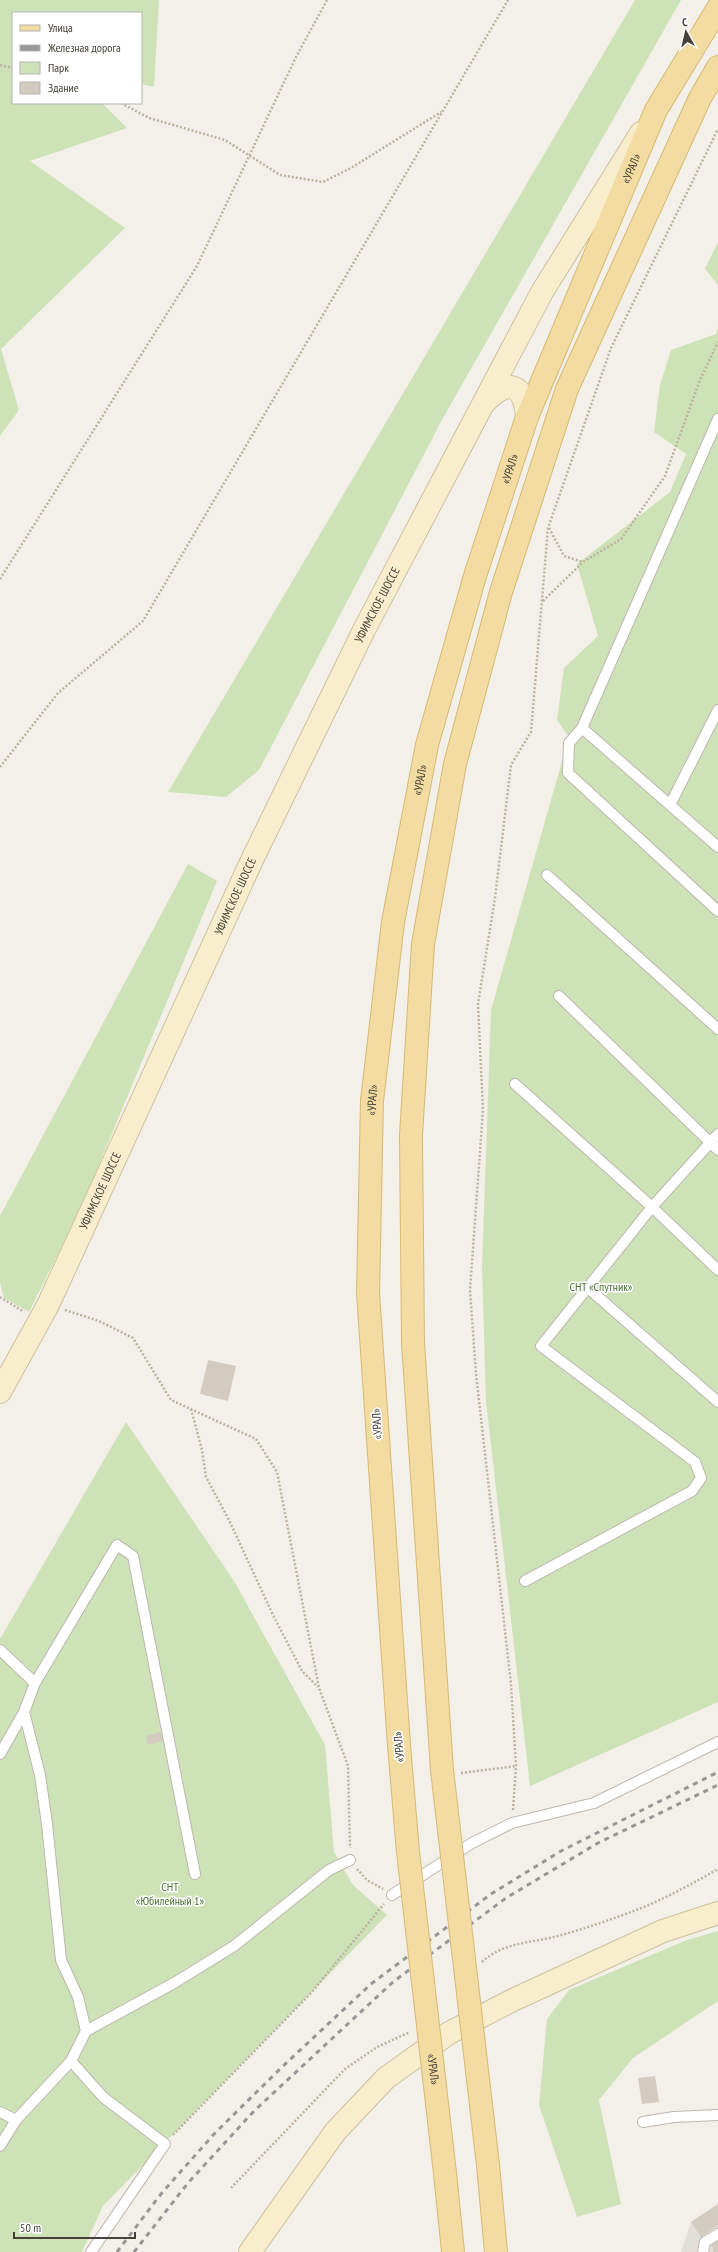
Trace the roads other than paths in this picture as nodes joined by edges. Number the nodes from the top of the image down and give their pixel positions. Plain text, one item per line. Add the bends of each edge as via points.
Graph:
1 (718, 8) edge
2 (718, 67) edge
3 (656, 110) junction
4 (481, 405) junction
5 (526, 417) junction
6 (718, 419) edge
7 (718, 710) edge
8 (582, 728) junction
9 (670, 805) junction
10 (718, 847) edge
11 (547, 875) dead end
12 (718, 911) edge
13 (558, 996) dead end
14 (718, 1029) edge
15 (515, 1084) dead end
16 (718, 1134) edge
17 (710, 1143) junction
18 (718, 1150) edge
19 (652, 1207) junction
20 (718, 1270) edge
21 (588, 1288) junction
22 (0, 1392) edge
23 (718, 1402) edge
24 (525, 1581) dead end
25 (0, 1650) edge
26 (36, 1682) junction
27 (24, 1712) junction
28 (718, 1742) edge
29 (0, 1754) edge
30 (350, 1860) road end
31 (195, 1874) dead end
32 (392, 1895) road end
33 (718, 1913) edge
34 (86, 2031) junction
35 (71, 2061) junction
36 (0, 2112) edge
37 (718, 2115) edge
38 (16, 2120) junction
39 (644, 2122) dead end
40 (0, 2146) edge
41 (718, 2234) edge
42 (91, 2252) edge
43 (250, 2252) edge
44 (452, 2252) edge
45 (496, 2252) edge
46 (703, 2252) edge

1 - 3 main road, «УРАЛ»
2 - 45 main road, bridge via 700,98 567,389 501,592 455,764 423,944 411,1135 413,1343
3 - 4 main road, УФИМСКОЕ ШОССЕ via 542,292
3 - 5 main road, «УРАЛ»
4 - 5 main road via 498,389 508,386 522,394 526,403
4 - 22 main road, УФИМСКОЕ ШОССЕ via 364,630 252,860 44,1313
5 - 44 main road, «УРАЛ», bridge via 475,576 427,745 393,922 372,1100 368,1293 399,1745 408,1852
6 - 8 lane
7 - 9 lane
8 - 9 lane
8 - 12 lane via 569,743 568,773
9 - 10 lane
11 - 14 lane
13 - 17 lane
15 - 19 lane
16 - 17 lane
17 - 18 lane
17 - 19 lane
19 - 20 lane
19 - 21 lane
21 - 23 lane
21 - 24 lane via 541,1346 695,1462 701,1478 692,1491
25 - 26 lane
26 - 27 lane
26 - 31 lane via 117,1545 133,1556
27 - 29 lane
27 - 34 lane via 41,1782 61,1960 78,1997
28 - 32 lane via 594,1803 512,1823 472,1843
30 - 34 lane via 329,1870 234,1946 174,1983
33 - 43 main road via 663,1931 514,1999 449,2033 386,2078 335,2132
34 - 35 lane
35 - 38 lane
35 - 42 lane via 103,2097 164,2144
36 - 38 lane
37 - 39 lane via 674,2117
38 - 40 lane
41 - 46 lane via 705,2242

